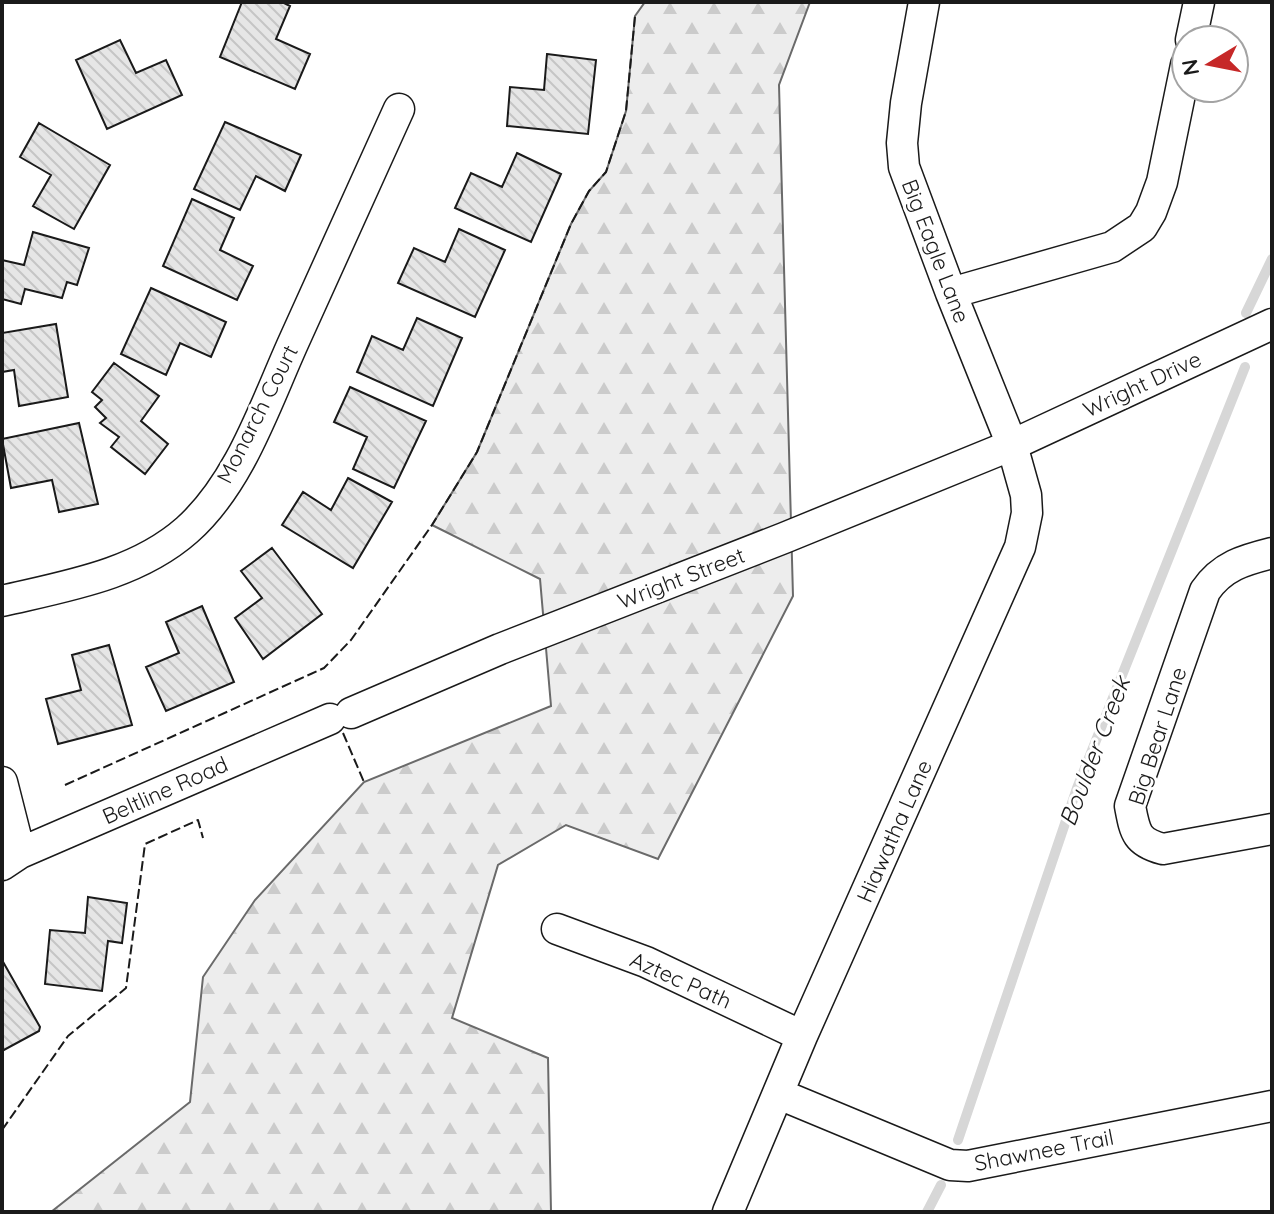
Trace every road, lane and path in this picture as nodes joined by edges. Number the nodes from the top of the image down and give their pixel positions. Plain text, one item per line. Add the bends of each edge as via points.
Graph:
1 (924, 2) edge
2 (1199, 2) edge
3 (1194, 24) edge
4 (1178, 104) edge
5 (399, 109) dead end
6 (951, 293) junction
7 (1272, 324) edge
8 (1012, 445) junction
9 (1272, 553) edge
10 (2, 601) edge
11 (340, 716) joint
12 (2, 782) edge
13 (1272, 829) edge
14 (11, 859) edge
15 (557, 929) dead end
16 (802, 1036) junction
17 (779, 1094) junction
18 (1272, 1106) edge
19 (728, 1212) edge

1 - 6 street, Big Eagle Lane via 906,103 904,167
2 - 3 street
4 - 6 street via 1162,182 1142,227 1112,247
5 - 10 street, Monarch Court via 246,447 209,507 167,544 95,580
6 - 8 street, Big Eagle Lane
7 - 8 street, Wright Drive
8 - 11 street, Wright Street
8 - 16 street, Hiawatha Lane via 1026,504 1020,547
9 - 13 street, Big Bear Lane via 1236,562 1205,591 1130,806 1138,836 1146,845 1163,849
11 - 14 street, Beltline Road
12 - 14 street
15 - 16 street, Aztec Path via 646,962
16 - 17 street, Hiawatha Lane
17 - 18 street, Shawnee Trail via 950,1165 968,1166
17 - 19 street, Hiawatha Lane

